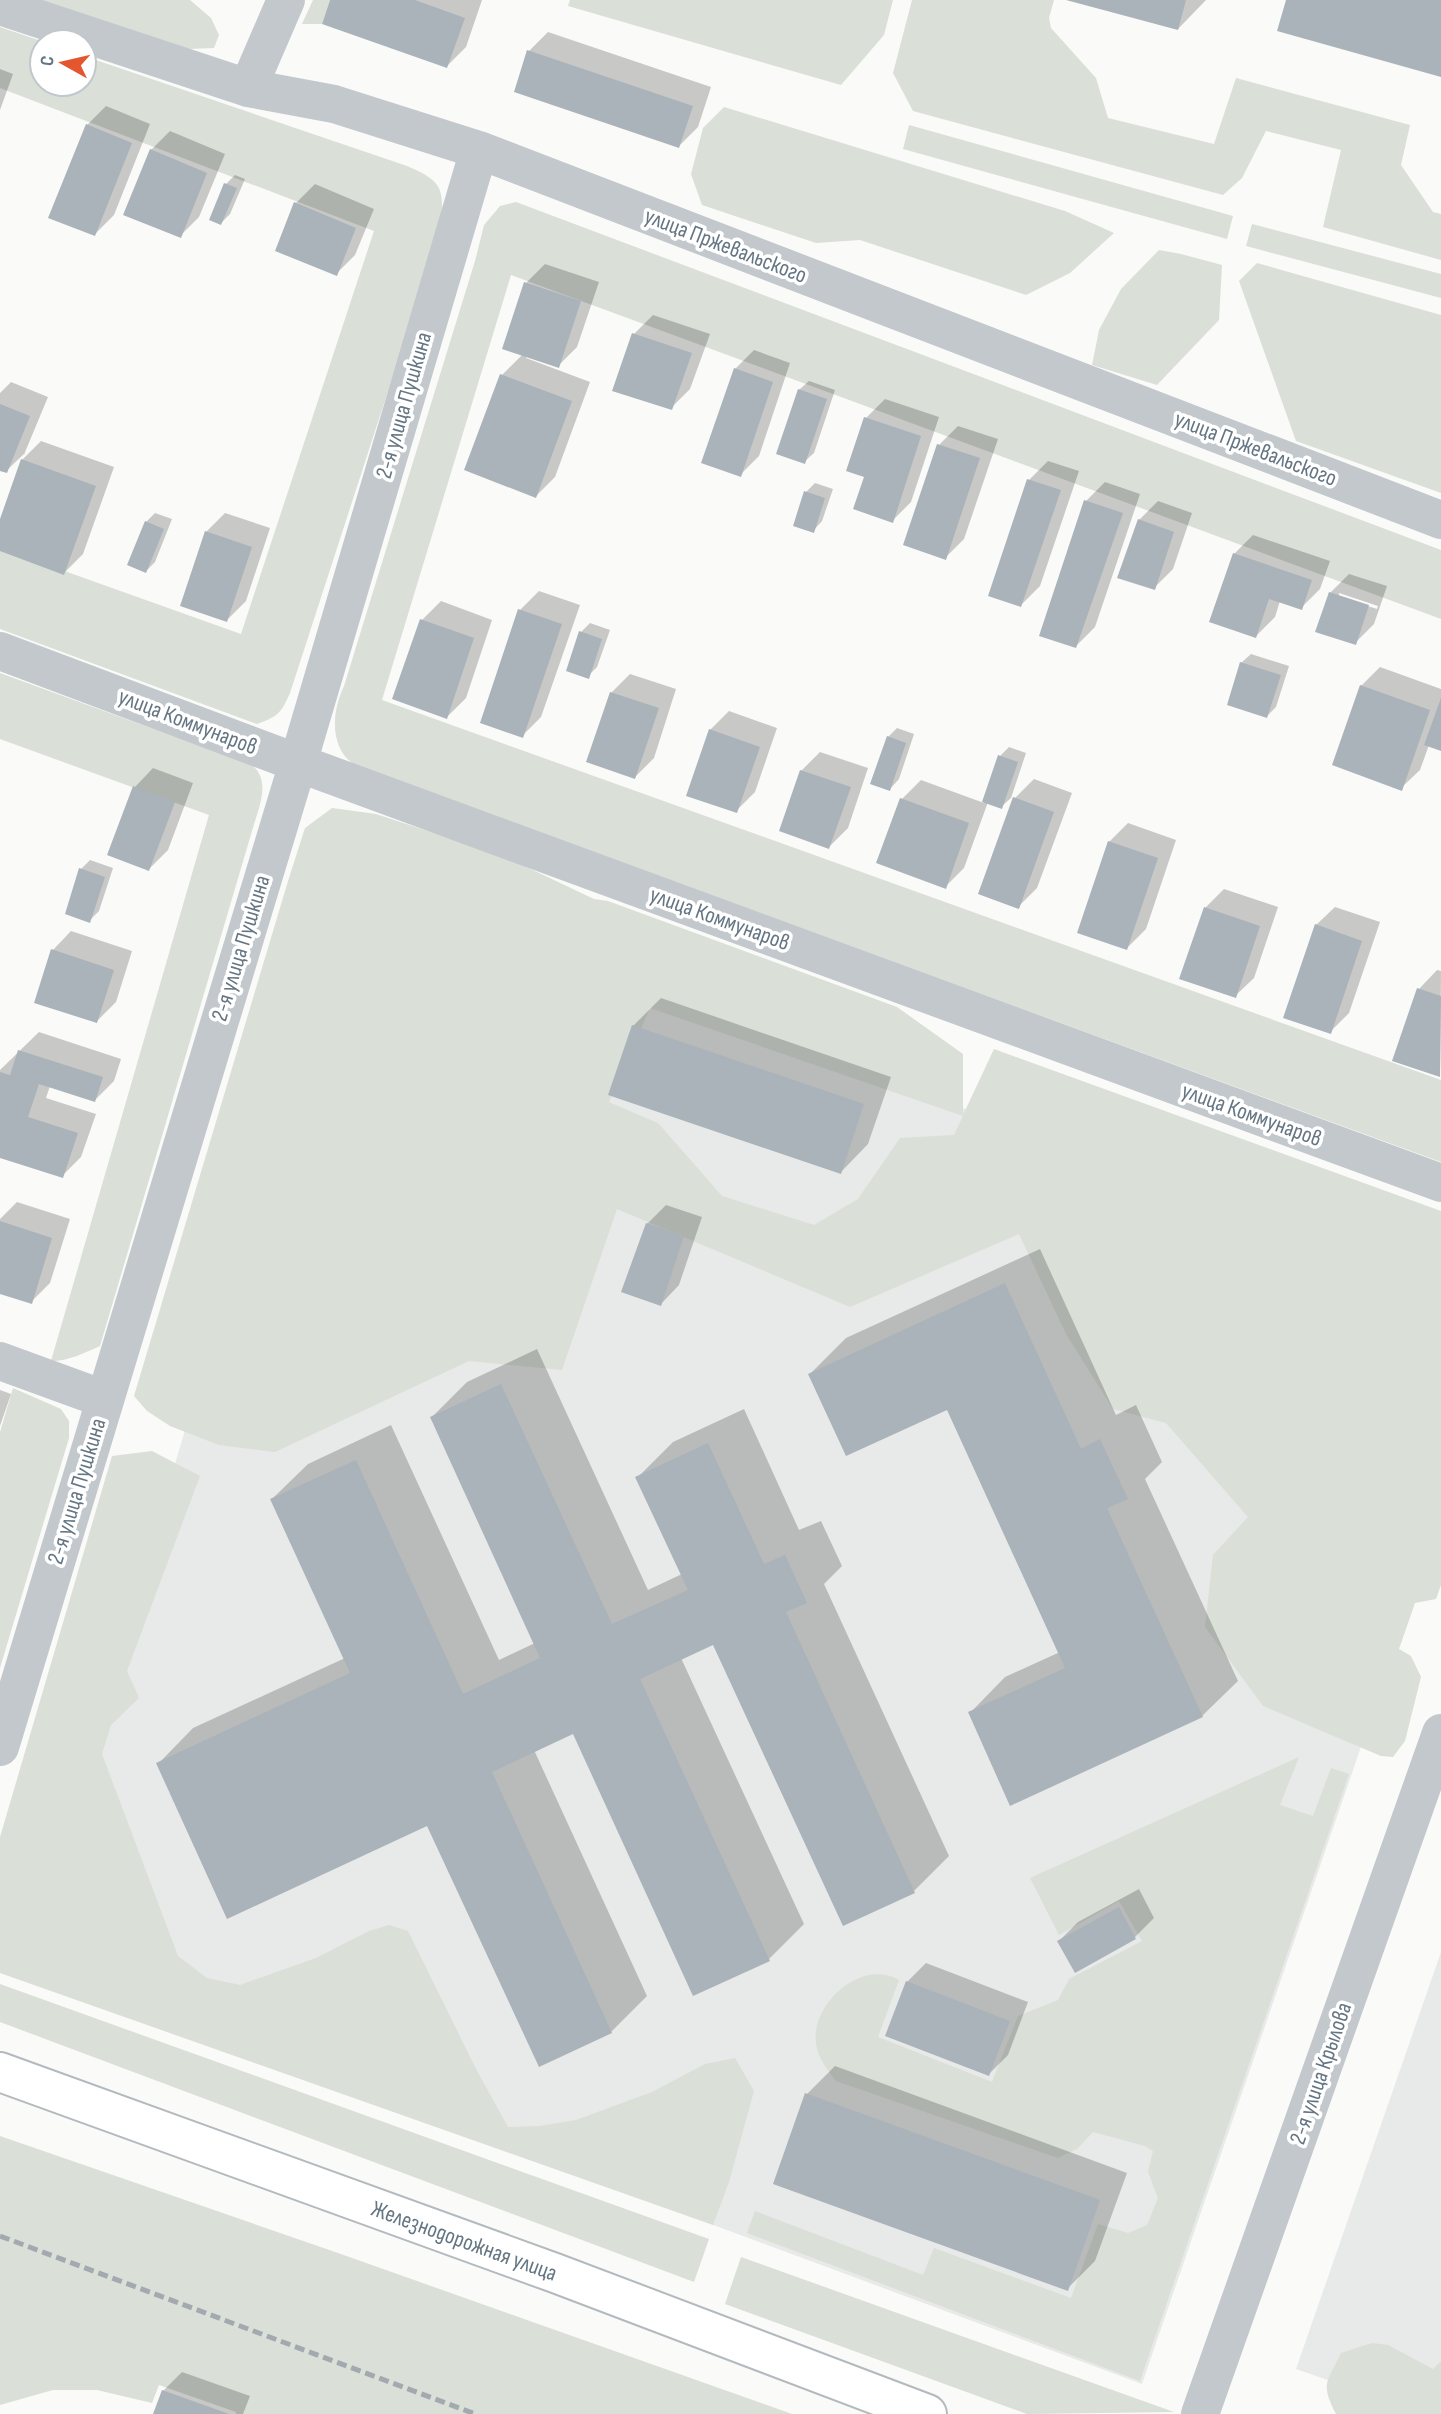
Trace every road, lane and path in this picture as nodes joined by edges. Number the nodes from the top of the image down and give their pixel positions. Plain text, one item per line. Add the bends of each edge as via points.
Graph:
1 (286, 0) edge
2 (0, 6) edge
3 (248, 88) junction
4 (479, 150) junction
5 (1441, 520) edge
6 (0, 651) edge
7 (298, 763) junction
8 (1441, 1183) edge
9 (0, 1361) edge
10 (104, 1399) junction
11 (1441, 1733) edge
12 (0, 1747) edge
13 (0, 2071) edge
14 (927, 2414) edge
15 (1200, 2414) edge

1 - 3 street
2 - 3 street, улица Пржевальского
3 - 4 street, улица Пржевальского via 334,104
4 - 5 street, улица Пржевальского
4 - 7 street, 2-я улица Пушкина
6 - 7 street, улица Коммунаров
7 - 8 street, улица Коммунаров
7 - 10 street, 2-я улица Пушкина
9 - 10 street
10 - 12 street, 2-я улица Пушкина
11 - 15 street, 2-я улица Крылова
13 - 14 main road, Железнодорожная улица

